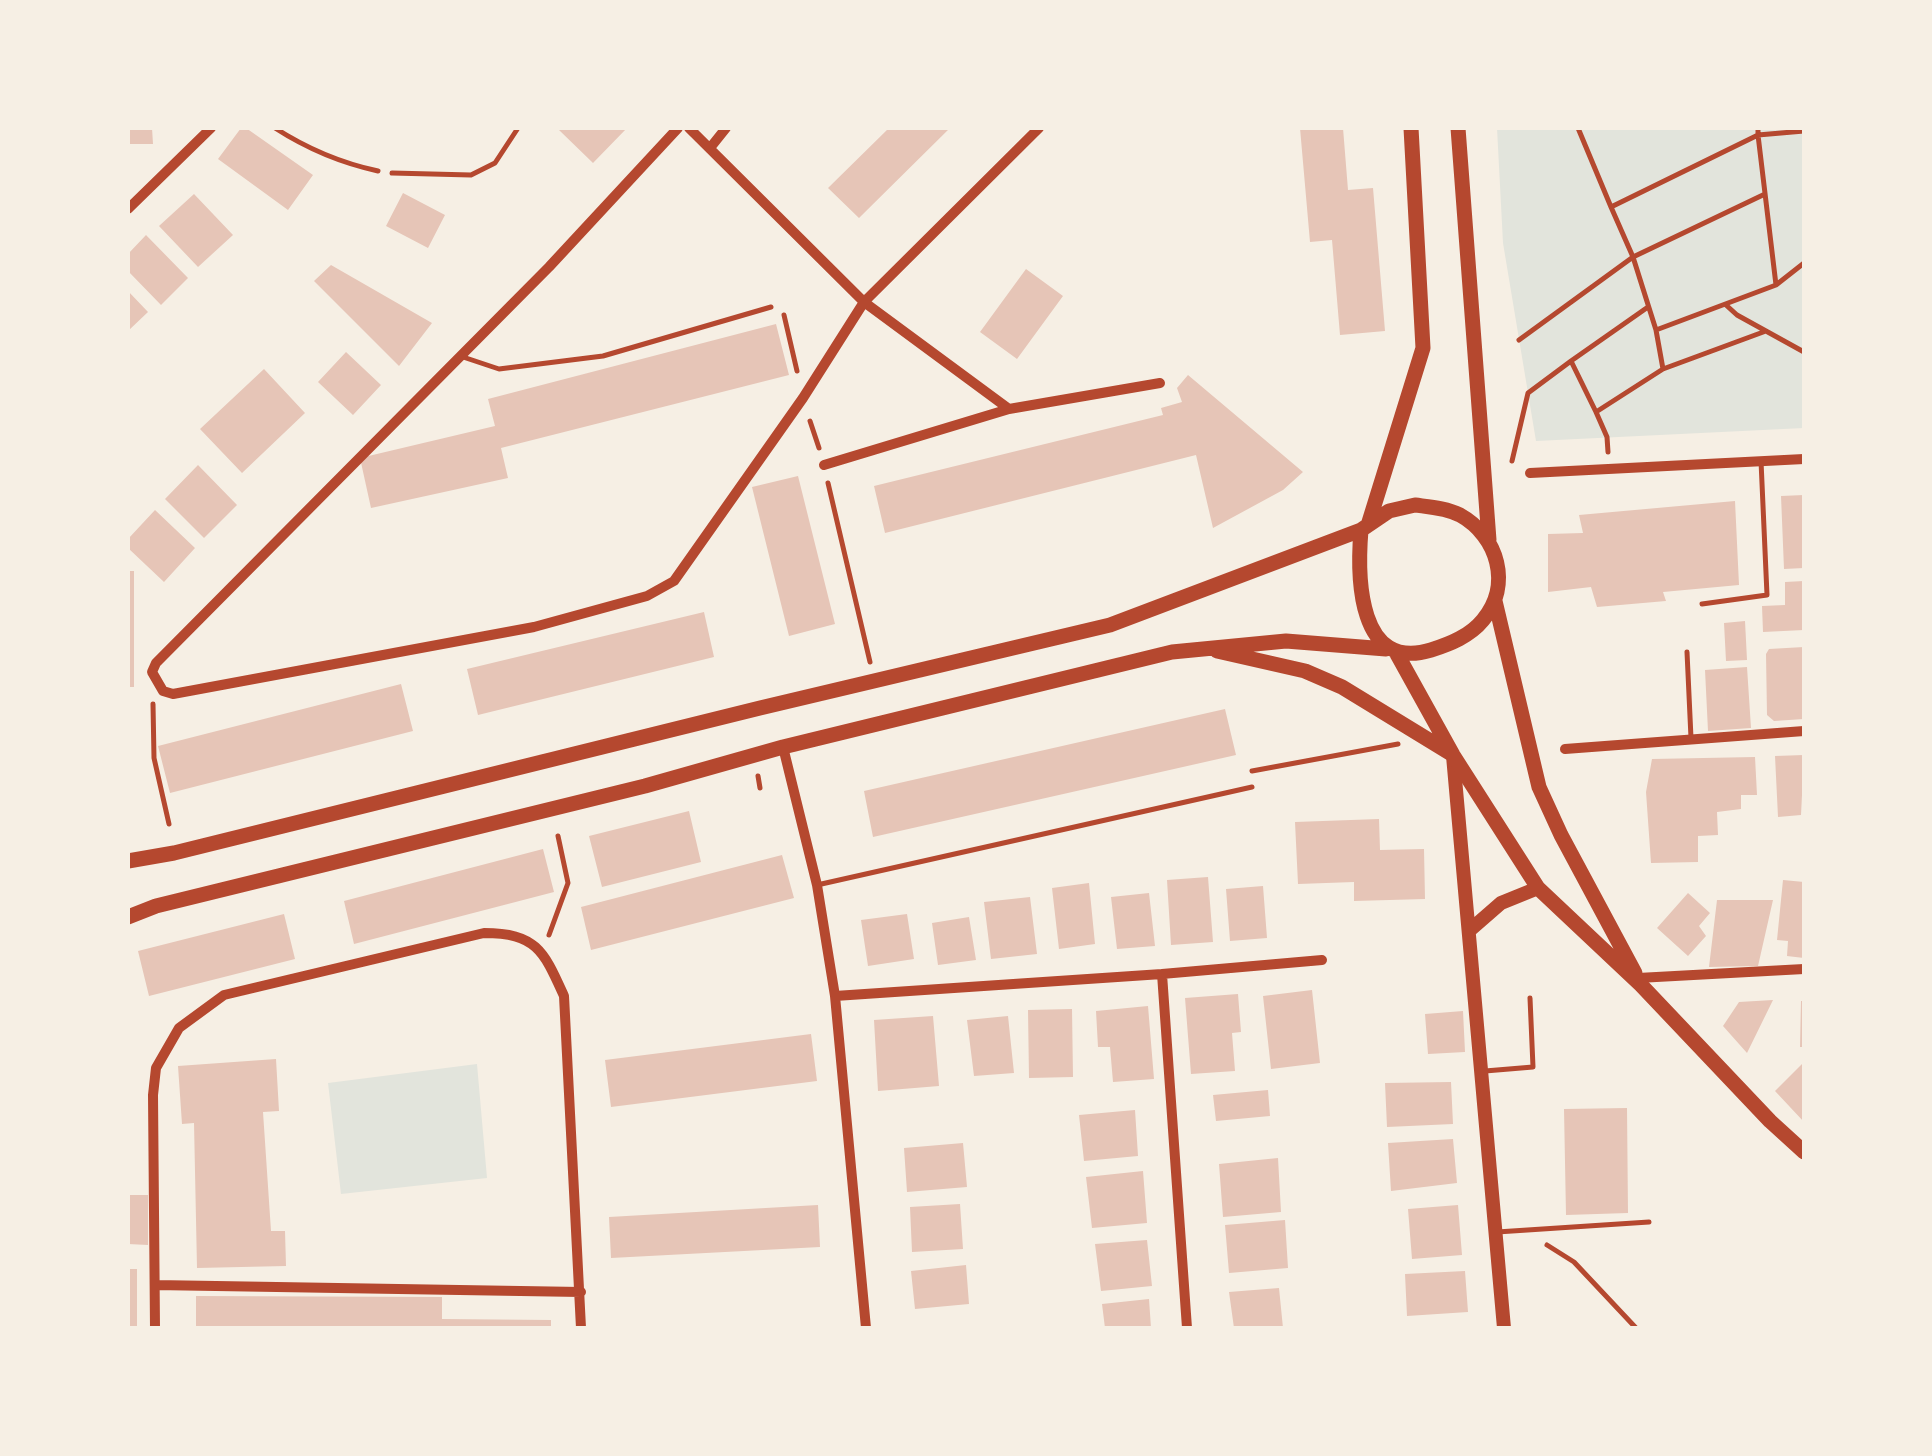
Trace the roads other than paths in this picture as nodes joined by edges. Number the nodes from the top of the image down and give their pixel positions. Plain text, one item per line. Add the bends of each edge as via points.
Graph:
1 (211, 128) edge
2 (518, 128) edge
3 (678, 128) edge
4 (690, 128) edge
5 (726, 128) edge
6 (1039, 128) edge
7 (1412, 128) edge
8 (1458, 128) edge
9 (710, 148) junction
10 (392, 173) road end
11 (128, 209) edge
12 (864, 302) junction
13 (771, 307) road end
14 (460, 356) junction
15 (1160, 383) dead end
16 (1009, 409) junction
17 (1804, 458) edge
18 (1761, 461) junction
19 (824, 465) road end
20 (1530, 473) dead end
21 (1365, 526) junction
22 (1489, 540) junction
23 (1495, 601) junction
24 (1702, 604) dead end
25 (1196, 647) junction
26 (1391, 651) junction
27 (1686, 652) dead end
28 (1804, 731) edge
29 (1692, 738) junction
30 (782, 747) junction
31 (1565, 749) dead end
32 (1453, 755) junction
33 (1252, 787) road end
34 (128, 861) edge
35 (817, 885) junction
36 (1538, 888) junction
37 (128, 917) edge
38 (1470, 930) junction
39 (1322, 960) dead end
40 (1804, 970) edge
41 (1162, 974) junction
42 (1639, 982) junction
43 (835, 996) junction
44 (1530, 998) dead end
45 (1481, 1072) junction
46 (1804, 1152) edge
47 (1649, 1222) dead end
48 (1496, 1232) junction
49 (154, 1285) junction
50 (581, 1292) junction
51 (155, 1328) edge
52 (581, 1328) edge
53 (866, 1328) edge
54 (1186, 1328) edge
55 (1504, 1328) edge

1 - 11 street
2 - 10 lane via 495,163 471,175
3 - 14 street
4 - 9 street
5 - 9 street
6 - 12 street
7 - 21 main road via 1423,348
8 - 22 main road
9 - 12 street
12 - 14 street via 674,581 647,596 534,627 163,691 152,672 156,663
12 - 16 street
13 - 14 lane via 603,356 499,369
15 - 16 street
16 - 19 street
17 - 18 street
18 - 20 street
18 - 24 lane via 1767,595
21 - 22 main road via 1388,512 1436,507 1459,514
21 - 26 main road via 1365,610
21 - 34 main road via 1110,625
22 - 23 main road via 1499,581
23 - 26 main road via 1465,636 1422,653
23 - 42 main road via 1539,787
25 - 26 main road via 1286,642
25 - 30 main road
25 - 32 main road via 1342,686
26 - 32 main road
27 - 29 lane
28 - 29 street
29 - 31 street
30 - 35 street
30 - 37 main road
32 - 36 main road
32 - 38 street
33 - 35 lane
35 - 43 street
36 - 38 street via 1501,903
36 - 42 main road
38 - 45 street
39 - 41 street
40 - 42 street
41 - 43 street
41 - 54 street
42 - 46 main road
43 - 53 street
44 - 45 lane via 1533,1067
45 - 48 street
47 - 48 lane
48 - 55 street
49 - 50 street
49 - 50 street via 153,1095 156,1068 179,1028 224,995 509,933 544,952 564,996
49 - 51 street
50 - 52 street

